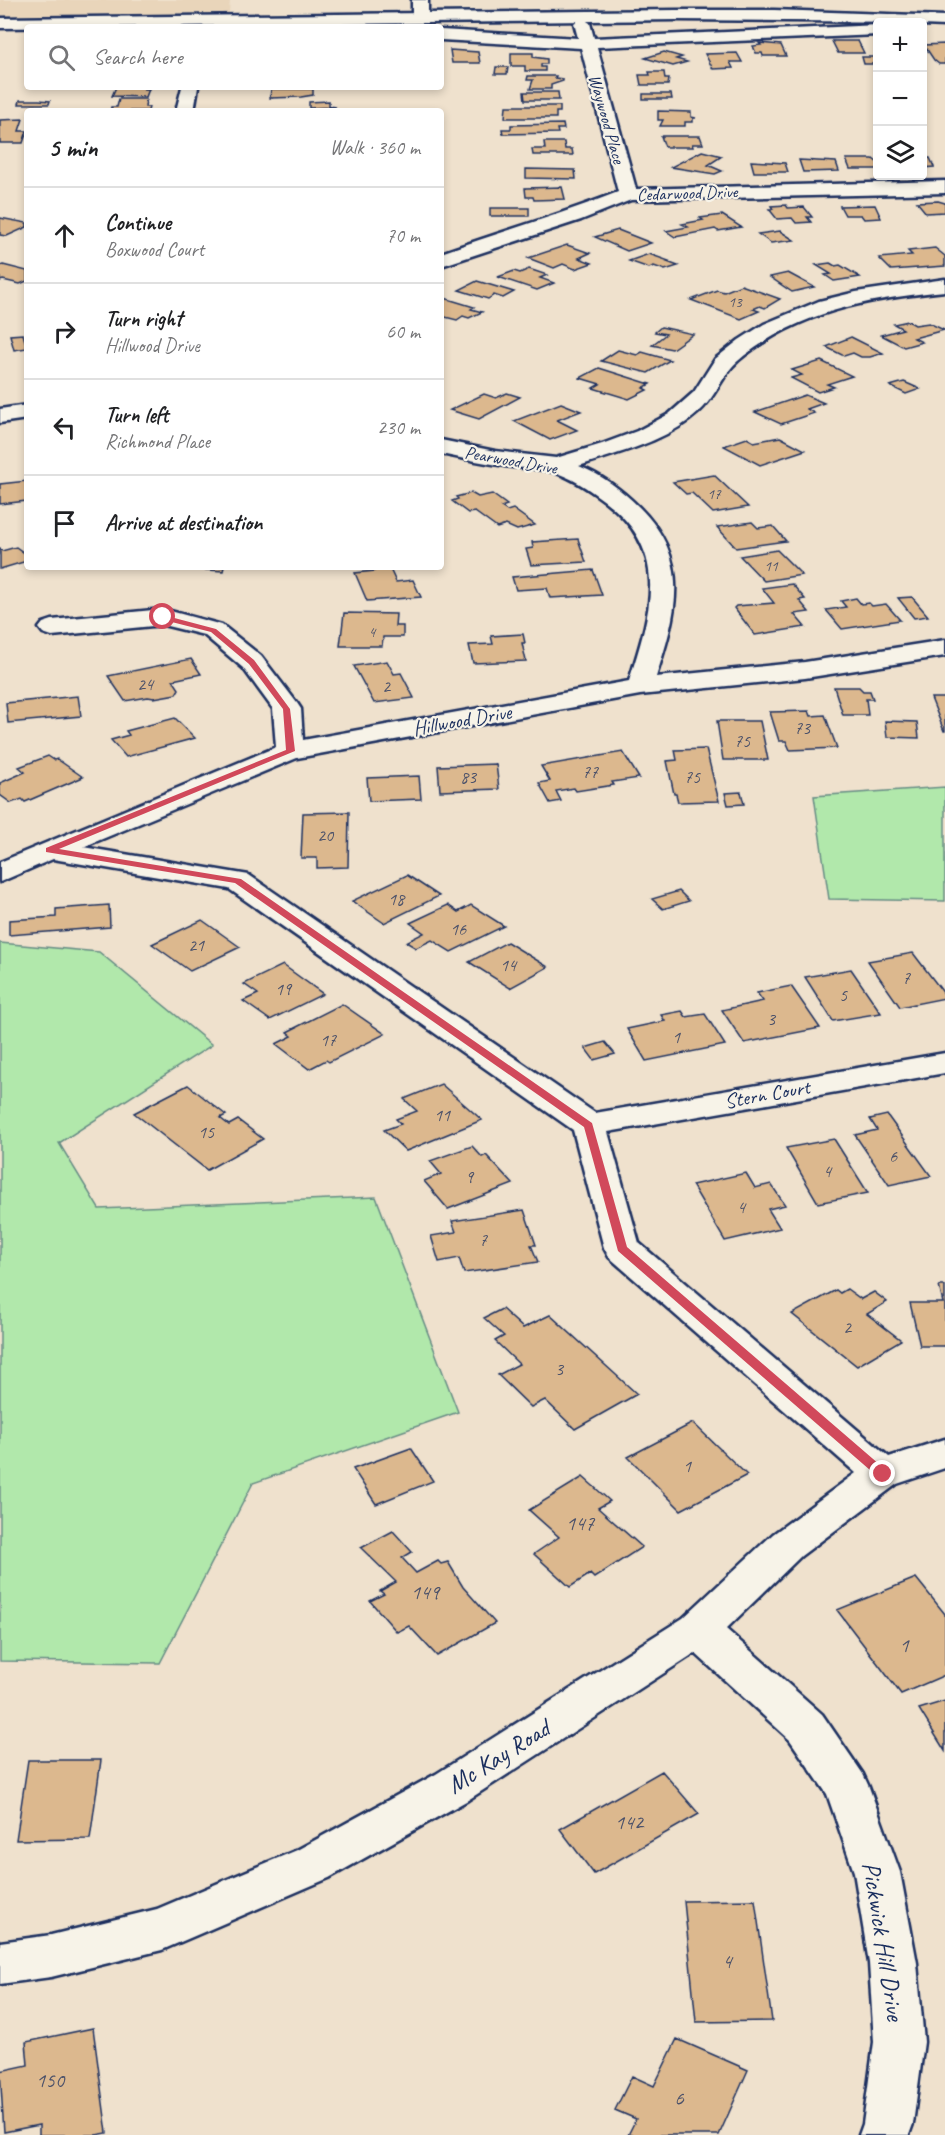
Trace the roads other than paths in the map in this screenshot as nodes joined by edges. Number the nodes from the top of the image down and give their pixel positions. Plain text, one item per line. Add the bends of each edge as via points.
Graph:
1 (420, 0) edge
2 (579, 16) junction
3 (420, 17) junction
4 (945, 21) edge
5 (0, 23) edge
6 (204, 23) edge
7 (873, 30) edge
8 (444, 35) edge
9 (585, 43) junction
10 (189, 90) edge
11 (186, 108) edge
12 (945, 187) edge
13 (628, 195) junction
14 (444, 259) edge
15 (945, 285) edge
16 (24, 412) edge
17 (0, 416) edge
18 (444, 448) edge
19 (558, 465) junction
20 (52, 628) dead end
21 (945, 648) edge
22 (640, 687) junction
23 (291, 751) junction
24 (49, 850) junction
25 (0, 873) edge
26 (945, 1063) edge
27 (588, 1125) junction
28 (945, 1453) edge
29 (883, 1474) junction
30 (698, 1630) junction
31 (0, 1963) edge
32 (884, 2135) edge

1 - 3 street
2 - 3 street
2 - 4 street via 774,15
2 - 9 street, Waywood Place
3 - 6 street
5 - 6 street
7 - 9 street
8 - 9 street
9 - 13 street, Waywood Place
10 - 11 street
12 - 13 street, Cedarwood Drive
13 - 14 street, Cedarwood Drive
15 - 19 street via 883,291 809,310 762,334 721,365 710,386 690,408 648,435
16 - 17 street
18 - 19 street, Pearwood Drive
19 - 22 street, Pearwood Drive via 603,487 641,519 660,552 664,589 657,631
20 - 23 street via 163,617 213,630 252,662 286,709
21 - 22 street, Hillwood Drive via 805,670
22 - 23 street, Hillwood Drive
23 - 24 street, Hillwood Drive
24 - 25 street, Hillwood Drive
24 - 27 street via 238,881
26 - 27 street, Stern Court
27 - 29 street via 622,1248
28 - 29 street, Mc Kay Road
29 - 30 street, Mc Kay Road via 788,1545
30 - 31 street, Mc Kay Road via 452,1787 313,1864 162,1929 51,1956
30 - 32 street, Pickwick Hill Drive via 806,1727 847,1787 877,1872 893,1963 899,2042

